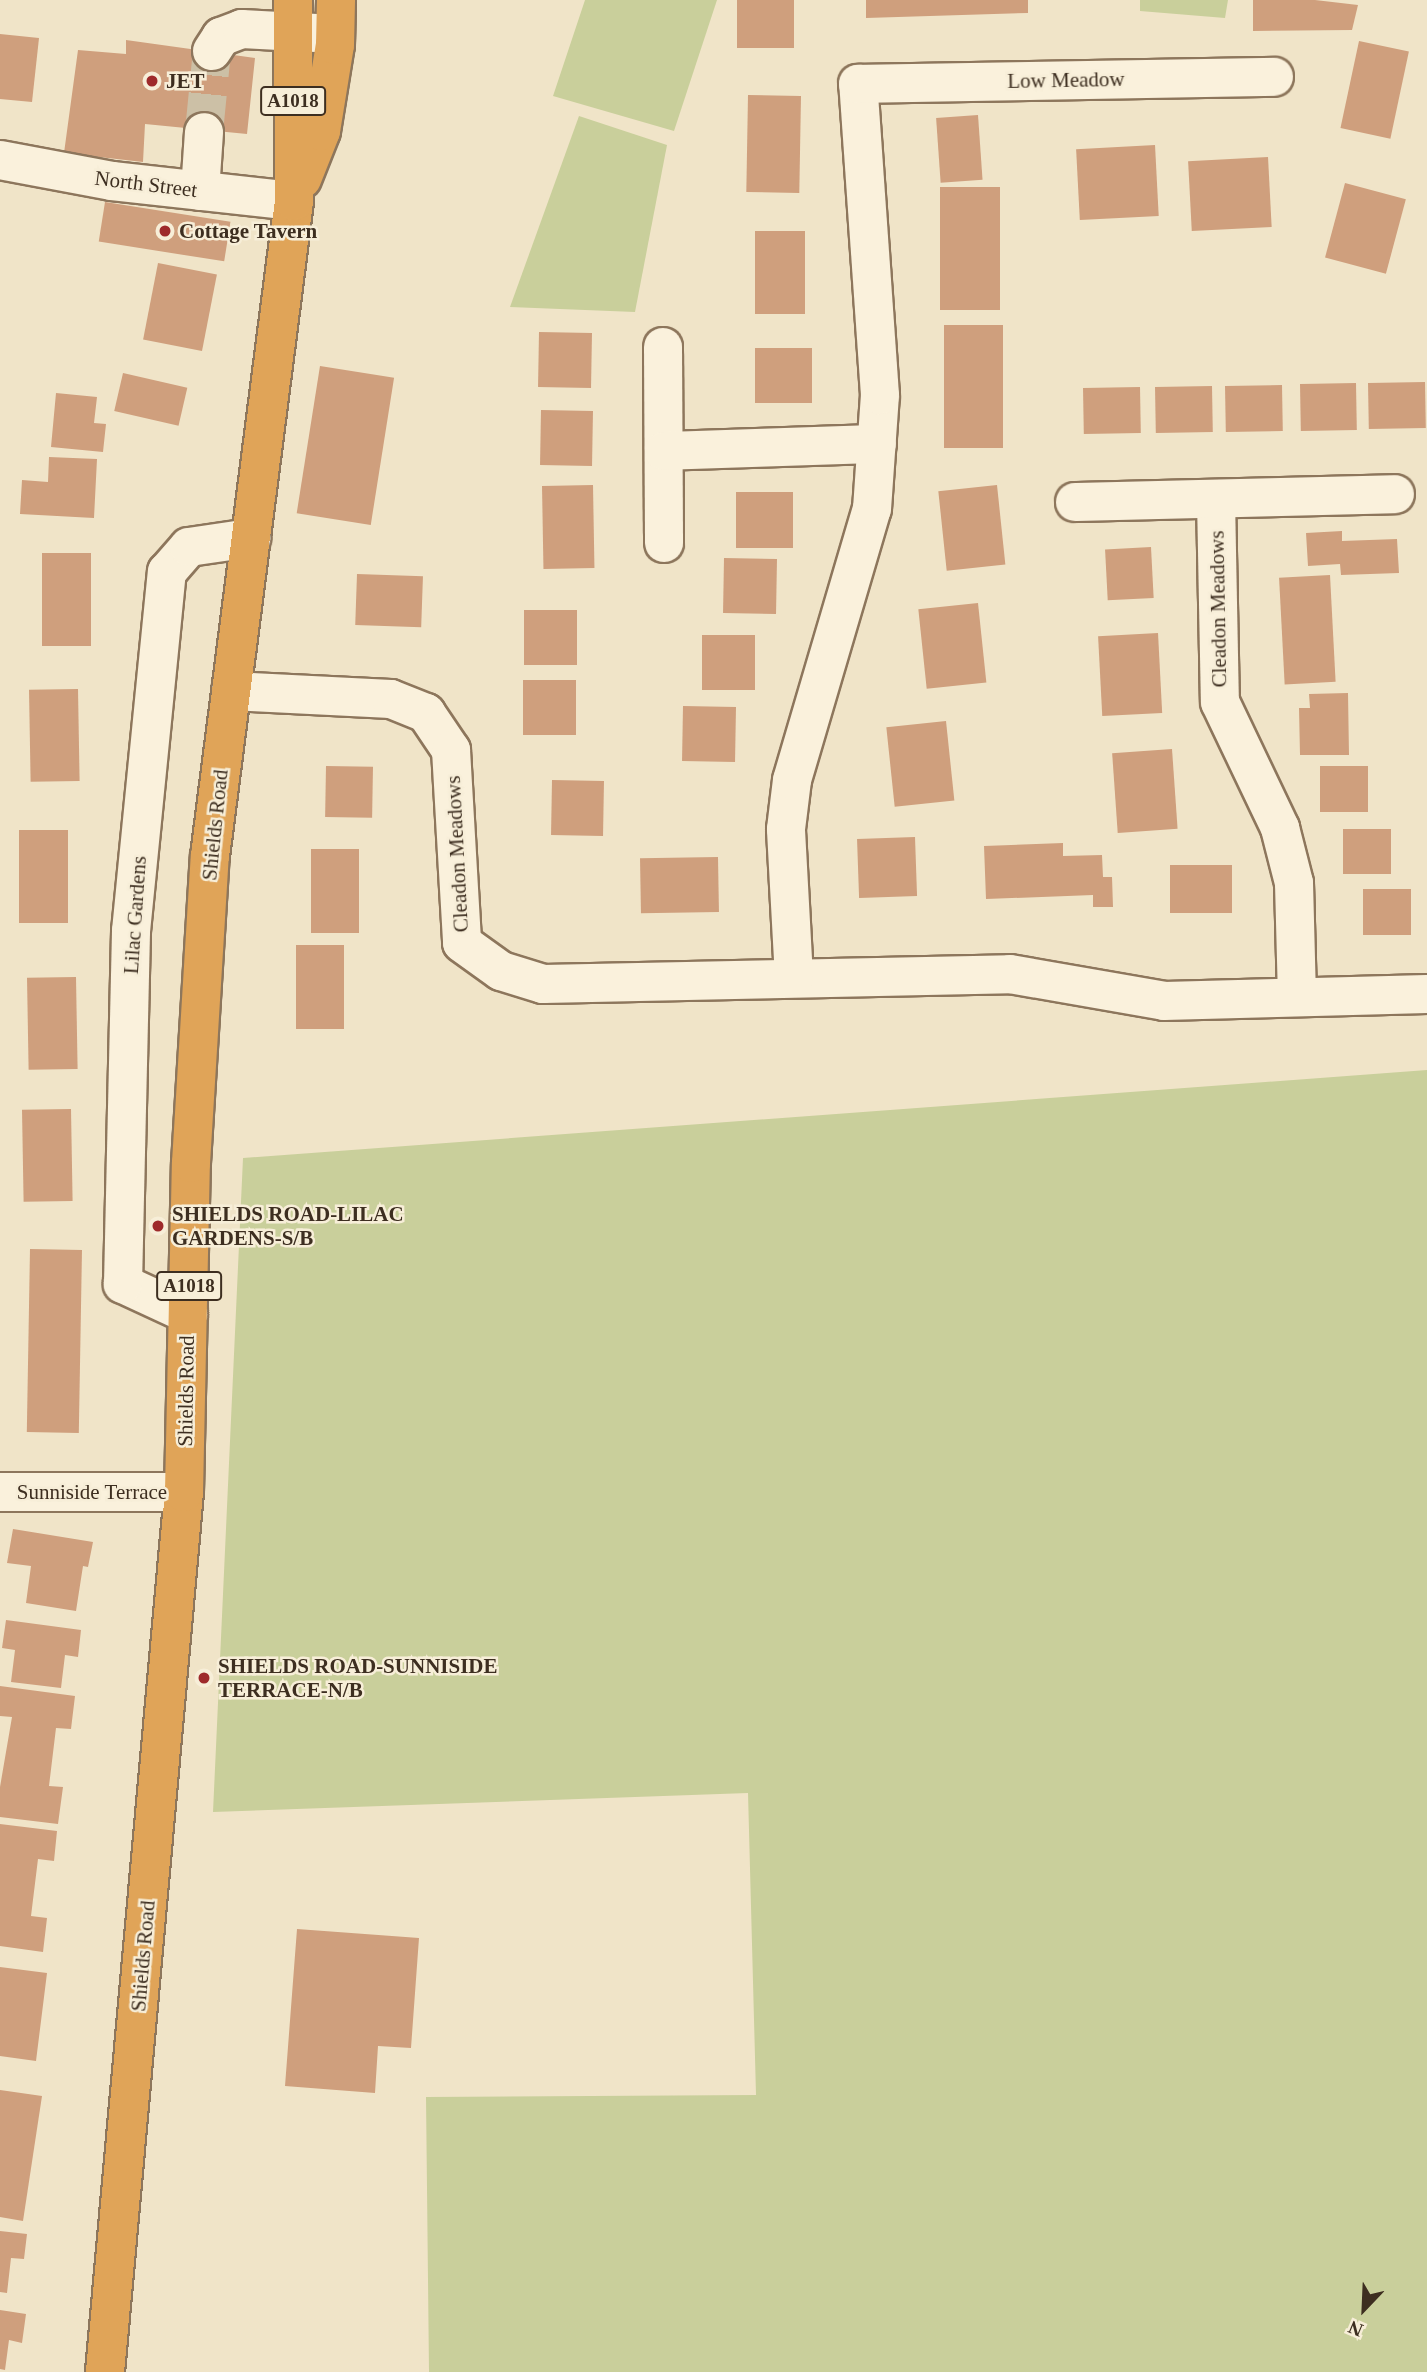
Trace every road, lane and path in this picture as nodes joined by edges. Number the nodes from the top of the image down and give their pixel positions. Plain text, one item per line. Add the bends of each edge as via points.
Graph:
1 (293, 16) edge
2 (336, 17) edge
3 (212, 51) dead end
4 (1274, 76) dead end
5 (204, 132) tunnel mouth
6 (0, 160) edge
7 (200, 191) junction
8 (294, 201) junction
9 (663, 347) dead end
10 (877, 444) junction
11 (664, 451) junction
12 (1395, 494) dead end
13 (1216, 499) junction
14 (1075, 502) dead end
15 (251, 538) junction
16 (664, 543) dead end
17 (231, 691) junction
18 (794, 978) junction
19 (1427, 994) edge
20 (1297, 998) junction
21 (188, 1314) junction
22 (0, 1492) edge
23 (184, 1492) junction
24 (105, 2372) edge

1 - 2 street
1 - 3 street via 220,37
1 - 8 highway, Shields Road / A1018
2 - 8 highway, Shields Road / A1018 via 321,131
4 - 10 street, Low Meadow via 858,84 880,395
5 - 7 street
6 - 7 street, North Street
7 - 8 street, North Street
8 - 15 highway, Shields Road / A1018
9 - 11 street
10 - 11 street
10 - 18 street via 872,509 792,780 786,829
11 - 16 street
12 - 13 street
13 - 14 street
13 - 20 street, Cleadon Meadows via 1220,702 1280,828 1294,883
15 - 17 highway, Shields Road / A1018
15 - 21 street, Lilac Gardens via 189,547 167,572 131,931 123,1284
17 - 18 street, Cleadon Meadows via 391,699 426,713 451,750 463,943 501,971 543,984
17 - 21 highway, Shields Road / A1018 via 210,856 191,1163
18 - 20 street, Cleadon Meadows via 1010,974 1164,1001
19 - 20 street, Cleadon Meadows
21 - 23 highway, Shields Road / A1018
22 - 23 street, Sunniside Terrace
23 - 24 highway, Shields Road / A1018

